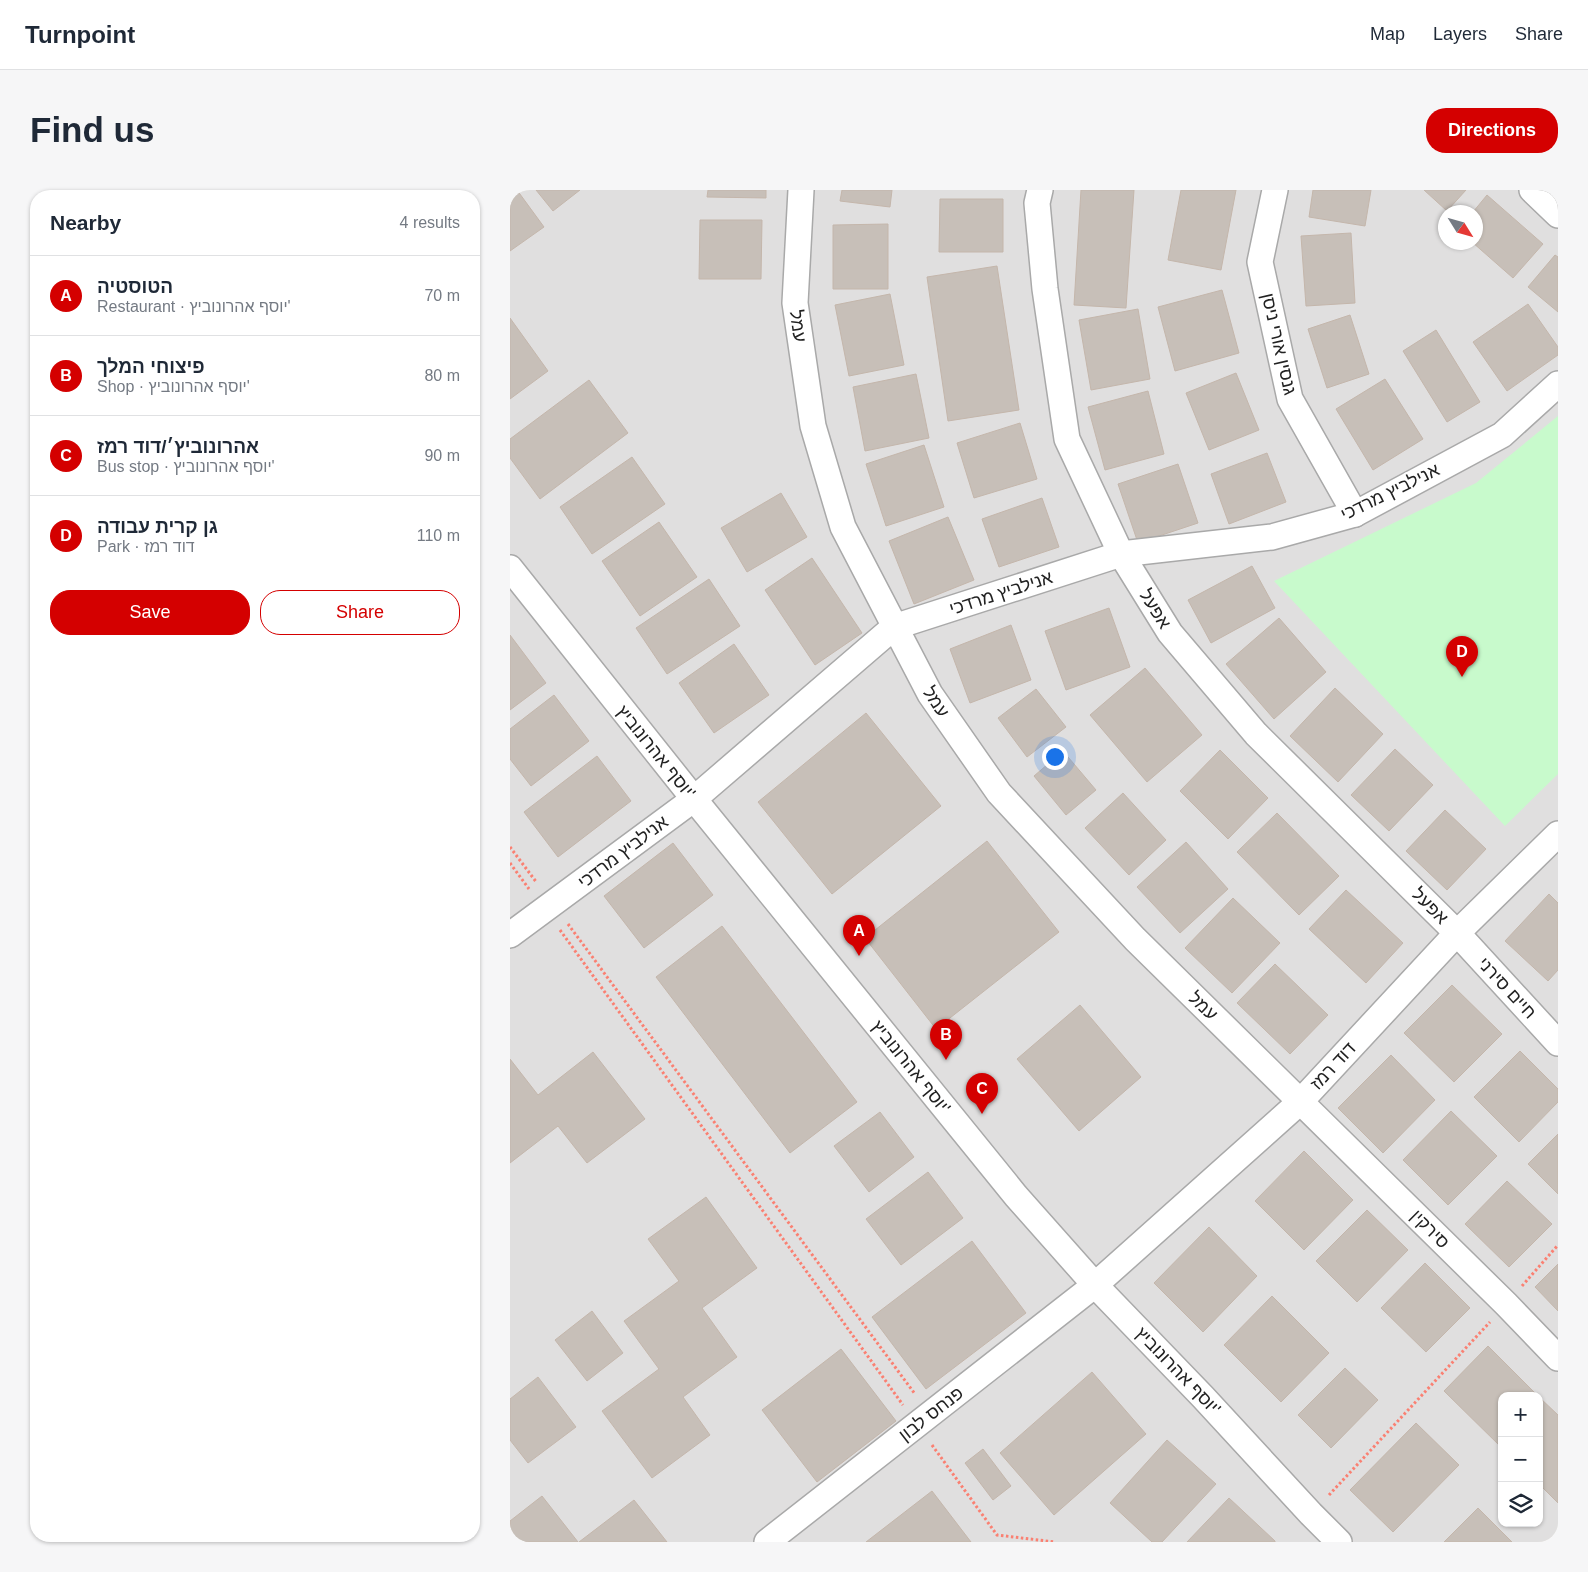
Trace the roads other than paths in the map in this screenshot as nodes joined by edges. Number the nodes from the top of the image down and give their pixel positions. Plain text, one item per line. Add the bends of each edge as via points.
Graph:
1 (801, 190) edge
2 (1040, 190) edge
3 (1275, 190) edge
4 (1532, 190) edge
5 (1558, 214) edge
6 (1558, 384) edge
7 (1355, 514) junction
8 (1121, 554) junction
9 (510, 568) edge
10 (894, 627) junction
11 (694, 800) junction
12 (1558, 834) edge
13 (1457, 933) junction
14 (510, 936) edge
15 (1558, 1043) edge
16 (1301, 1101) junction
17 (1096, 1285) junction
18 (1558, 1358) edge
19 (767, 1542) edge
20 (1339, 1542) edge

1 - 10 street, עמל via 794,303 813,426 843,528
2 - 8 street, אפעל via 1037,203 1045,289 1067,438
3 - 7 street, גנסין אורי ניסן via 1260,262 1290,399
4 - 5 street
6 - 7 street, אנילביץ מרדכי via 1502,435
7 - 8 street, אנילביץ מרדכי via 1272,537
8 - 10 street, אנילביץ מרדכי
8 - 13 street, אפעל via 1170,633 1256,734
9 - 11 street, יוסף אהרונוביץ'
10 - 11 street, אנילביץ מרדכי
10 - 16 street, עמל via 930,694 999,793 1135,939
11 - 14 street, אנילביץ מרדכי
11 - 17 street, יוסף אהרונוביץ' via 1016,1196
12 - 13 street, דוד רמז
13 - 15 street, חיים סירני
13 - 16 street, דוד רמז
16 - 17 street, דוד רמז
16 - 18 street, סירקין
17 - 19 street, פנחס לבון
17 - 20 street, יוסף אהרונוביץ'

